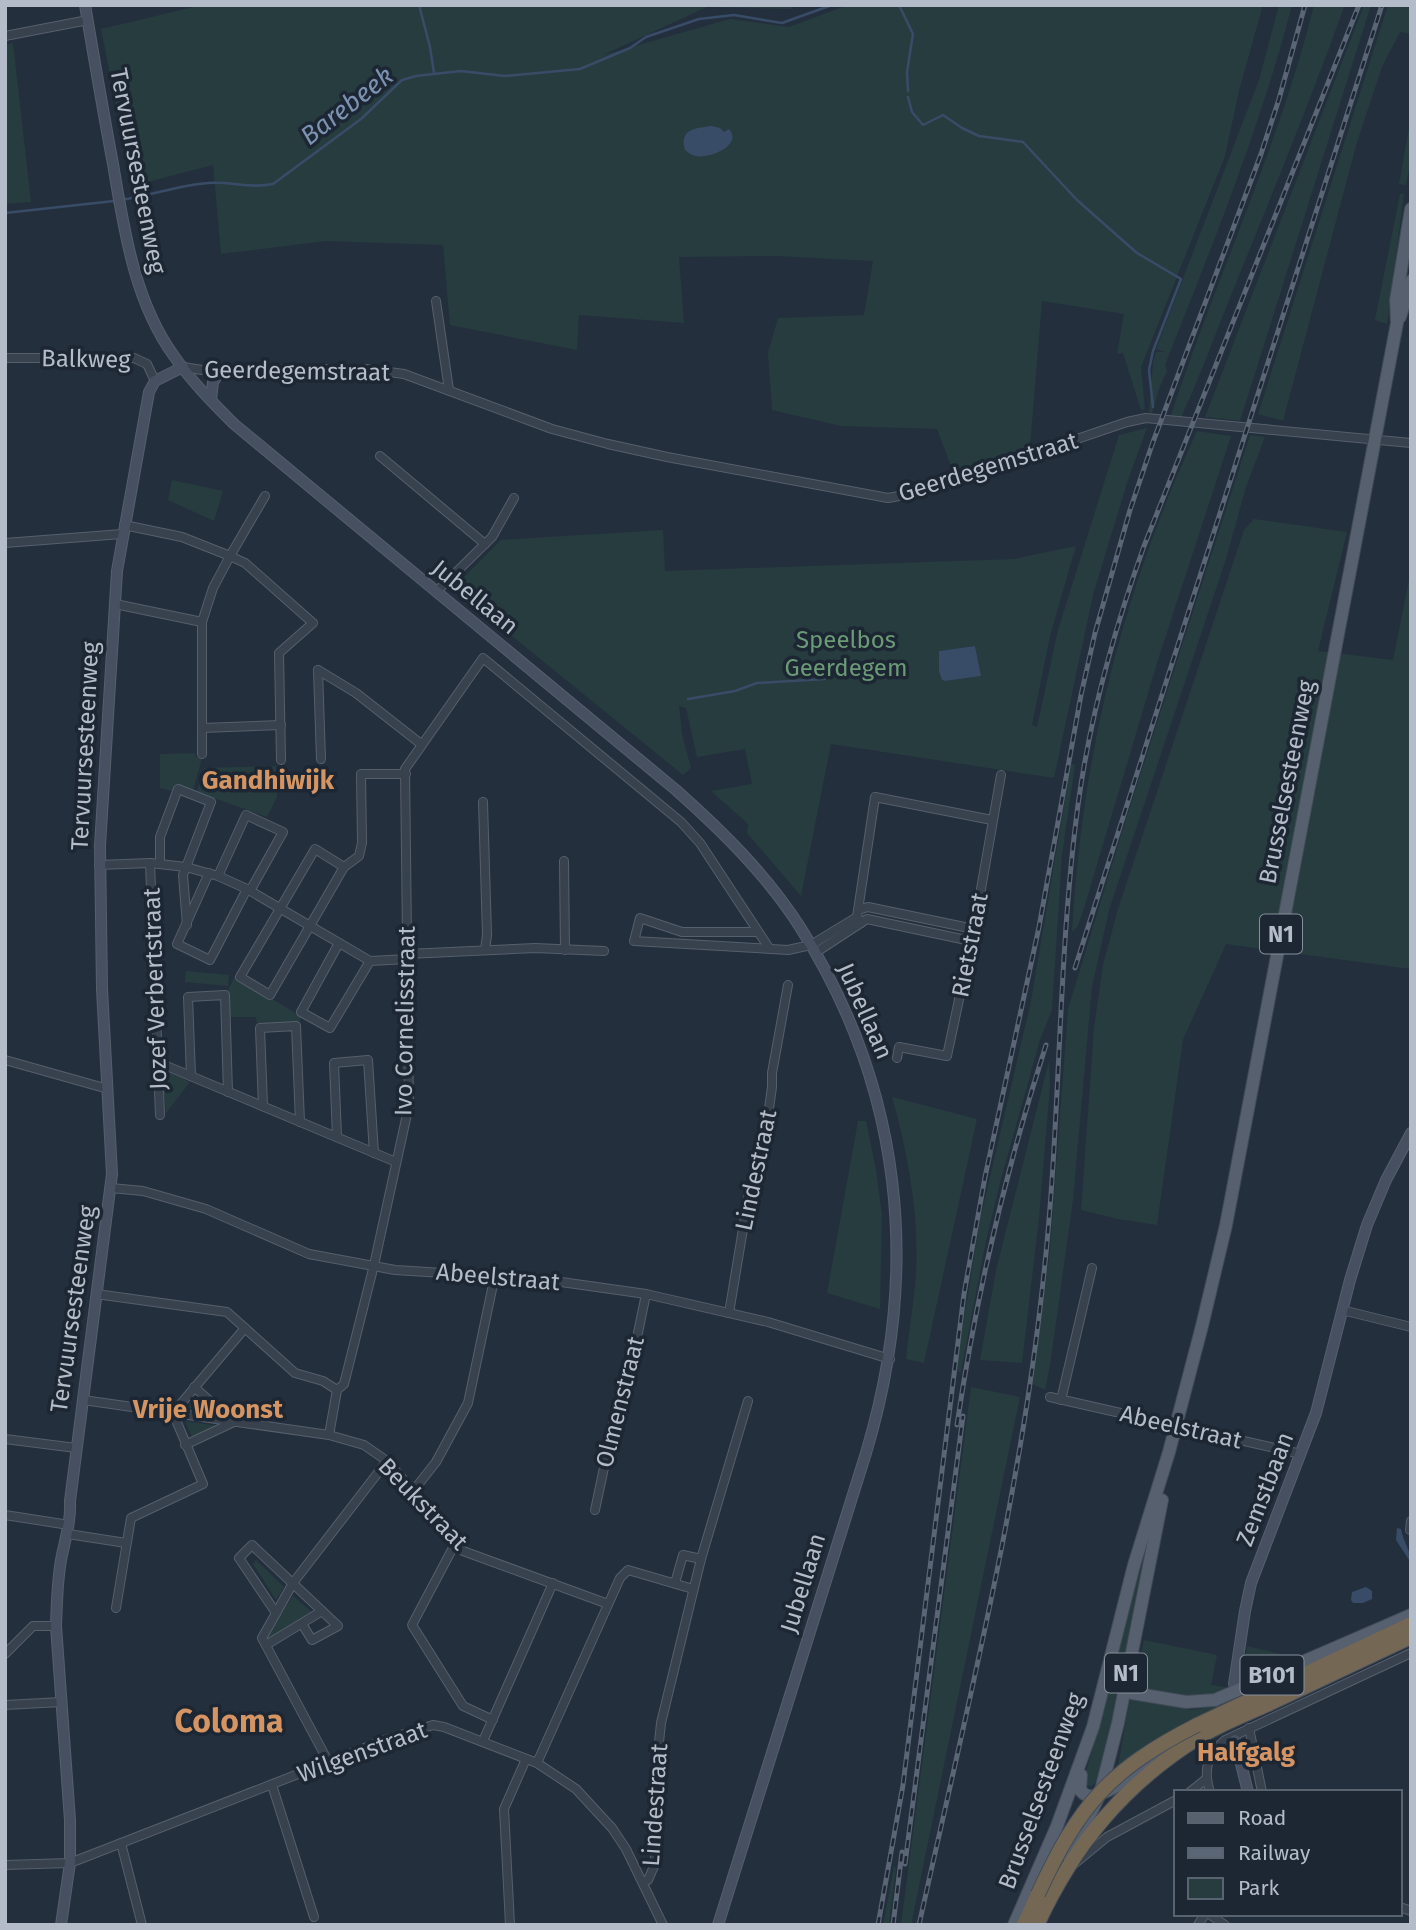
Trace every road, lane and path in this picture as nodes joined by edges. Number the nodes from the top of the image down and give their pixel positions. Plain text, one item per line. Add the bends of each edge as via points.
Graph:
1 (85, 5) edge
2 (88, 20) junction
3 (5, 36) edge
4 (1411, 209) edge
5 (1411, 281) edge
6 (436, 301) dead end
7 (1397, 323) junction
8 (5, 358) edge
9 (183, 367) junction
10 (222, 368) junction
11 (155, 381) junction
12 (449, 390) junction
13 (211, 400) junction
14 (1374, 440) junction
15 (1411, 443) edge
16 (380, 456) dead end
17 (265, 496) dead end
18 (514, 498) dead end
19 (123, 530) junction
20 (5, 543) edge
21 (485, 544) junction
22 (230, 556) junction
23 (436, 592) junction
24 (115, 604) junction
25 (202, 622) junction
26 (281, 725) junction
27 (202, 728) junction
28 (421, 744) junction
29 (202, 754) dead end
30 (321, 759) dead end
31 (281, 760) dead end
32 (406, 774) junction
33 (1001, 775) dead end
34 (483, 803) dead end
35 (992, 820) junction
36 (564, 861) dead end
37 (150, 863) junction
38 (160, 864) junction
39 (99, 865) junction
40 (186, 867) junction
41 (344, 867) junction
42 (214, 874) junction
43 (249, 890) junction
44 (279, 908) junction
45 (859, 917) junction
46 (187, 925) junction
47 (309, 926) junction
48 (974, 929) junction
49 (758, 932) junction
50 (971, 941) junction
51 (339, 943) junction
52 (769, 948) junction
53 (813, 949) junction
54 (485, 950) junction
55 (565, 950) junction
56 (604, 951) dead end
57 (408, 957) junction
58 (370, 961) junction
59 (788, 985) dead end
60 (897, 1058) dead end
61 (5, 1060) edge
62 (157, 1062) junction
63 (191, 1076) junction
64 (108, 1089) junction
65 (228, 1091) junction
66 (264, 1107) junction
67 (160, 1115) dead end
68 (300, 1122) junction
69 (1411, 1133) edge
70 (337, 1137) junction
71 (374, 1153) junction
72 (397, 1162) junction
73 (111, 1188) junction
74 (374, 1265) junction
75 (1092, 1268) dead end
76 (495, 1275) junction
77 (96, 1294) junction
78 (646, 1294) junction
79 (1342, 1310) junction
80 (729, 1313) junction
81 (1411, 1327) edge
82 (245, 1328) junction
83 (890, 1359) junction
84 (194, 1387) junction
85 (338, 1390) junction
86 (1050, 1397) dead end
87 (83, 1399) junction
88 (1061, 1400) junction
89 (748, 1401) dead end
90 (173, 1413) junction
91 (234, 1422) junction
92 (1176, 1426) junction
93 (329, 1435) junction
94 (5, 1438) edge
95 (185, 1445) junction
96 (76, 1448) junction
97 (1301, 1454) junction
98 (387, 1461) junction
99 (414, 1490) junction
100 (595, 1510) dead end
101 (9, 1516) edge
102 (68, 1529) junction
103 (456, 1542) junction
104 (126, 1543) junction
105 (1145, 1551) junction
106 (701, 1559) junction
107 (293, 1583) junction
108 (553, 1583) junction
109 (675, 1583) junction
110 (693, 1589) junction
111 (608, 1604) junction
112 (116, 1608) dead end
113 (322, 1611) junction
114 (276, 1613) junction
115 (1411, 1615) edge
116 (302, 1624) junction
117 (1411, 1624) edge
118 (56, 1626) junction
119 (1411, 1637) edge
120 (266, 1645) junction
121 (1411, 1653) edge
122 (5, 1654) edge
123 (1125, 1681) junction
124 (1234, 1684) dead end
125 (62, 1702) junction
126 (5, 1705) edge
127 (493, 1720) junction
128 (1093, 1727) junction
129 (1249, 1728) junction
130 (1198, 1731) junction
131 (1235, 1740) dead end
132 (483, 1741) junction
133 (526, 1759) junction
134 (329, 1762) junction
135 (537, 1763) junction
136 (1206, 1779) junction
137 (272, 1785) junction
138 (1192, 1790) edge
139 (1209, 1790) edge
140 (1248, 1790) edge
141 (1262, 1790) edge
142 (1100, 1794) junction
143 (1174, 1801) edge
144 (1063, 1810) junction
145 (1087, 1822) junction
146 (121, 1843) junction
147 (70, 1863) junction
148 (5, 1865) edge
149 (1064, 1870) junction
150 (643, 1882) junction
151 (314, 1917) dead end
152 (61, 1925) edge
153 (142, 1925) edge
154 (510, 1925) edge
155 (663, 1925) edge
156 (718, 1925) edge
157 (1014, 1925) edge
158 (1024, 1925) edge
159 (1037, 1925) edge

1 - 2 main road, Tervuursesteenweg
2 - 3 street
2 - 9 main road, Tervuursesteenweg via 121,212 139,286 159,331
4 - 7 main road, Brusselsesteenweg / N1 via 1396,300
5 - 7 main road, Brusselsesteenweg / N1
6 - 12 street
7 - 14 main road, Brusselsesteenweg / N1
8 - 11 street, Balkweg via 142,360
9 - 10 street, Geerdegemstraat
9 - 11 main road
9 - 13 main road, Jubellaan
10 - 12 street, Geerdegemstraat via 366,369 404,374
10 - 13 main road via 214,380
11 - 19 main road, Tervuursesteenweg via 149,392
12 - 14 street, Geerdegemstraat via 552,429 608,444 888,498 921,492 1146,418
13 - 23 main road, Jubellaan
14 - 15 street, Geerdegemstraat
14 - 92 main road, Brusselsesteenweg / N1 via 1226,1225
16 - 21 street
17 - 22 street
18 - 21 street
19 - 20 street
19 - 22 street via 178,536
19 - 24 main road, Tervuursesteenweg
21 - 23 street
22 - 25 street
22 - 26 street via 245,563 313,623 279,653
23 - 53 main road, Jubellaan via 701,812 763,878
24 - 25 street
24 - 39 main road, Tervuursesteenweg
25 - 27 street
26 - 27 street
26 - 31 street
27 - 29 street
28 - 30 street via 318,670
28 - 32 street, Ivo Cornelisstraat
28 - 49 street, Ivo Cornelisstraat via 483,658 681,822 700,843
32 - 41 street via 361,774 362,843 359,856
32 - 57 street, Ivo Cornelisstraat
33 - 35 street, Rietstraat
34 - 54 street
35 - 45 street via 875,797
35 - 48 street, Rietstraat
36 - 55 street
37 - 38 street, Jozef Verbertstraat
37 - 39 street, Jozef Verbertstraat
37 - 62 street, Jozef Verbertstraat
38 - 40 street, Jozef Verbertstraat
38 - 40 street, Jozef Verbertstraat via 160,837 178,789 211,802
39 - 64 main road, Tervuursesteenweg
40 - 42 street, Jozef Verbertstraat
40 - 46 street, Jozef Verbertstraat
41 - 44 street via 315,849
41 - 47 street
42 - 43 street, Jozef Verbertstraat
42 - 43 street, Jozef Verbertstraat via 246,816 284,832
42 - 46 street, Jozef Verbertstraat
43 - 44 street, Jozef Verbertstraat
43 - 46 street, Jozef Verbertstraat via 210,960 177,944
44 - 47 street, Jozef Verbertstraat
44 - 47 street via 240,977 270,995
45 - 48 street via 868,907
45 - 50 street
45 - 53 street
47 - 51 street, Jozef Verbertstraat
48 - 50 street, Rietstraat
49 - 52 street
49 - 52 street via 682,932 639,918 634,941
50 - 60 street, Rietstraat via 947,1056 899,1048
51 - 58 street, Jozef Verbertstraat
51 - 58 street via 300,1012 330,1028
52 - 53 street
53 - 83 main road, Jubellaan via 855,1033 888,1150 898,1270
54 - 55 street
54 - 57 street
55 - 56 street
57 - 58 street
57 - 72 street, Ivo Cornelisstraat via 409,1105
59 - 80 street, Lindestraat via 759,1180 749,1194
61 - 64 street
62 - 63 street
62 - 67 street, Jozef Verbertstraat
63 - 65 street
63 - 65 street via 188,997 225,995
64 - 73 main road, Tervuursesteenweg
65 - 66 street
66 - 68 street
66 - 68 street via 260,1028 296,1026
68 - 70 street
69 - 79 main road, Zemstbaan via 1372,1213
70 - 71 street
70 - 71 street via 334,1063 368,1060
71 - 72 street
72 - 74 street, Ivo Cornelisstraat
73 - 74 street, Abeelstraat via 143,1191 206,1209 309,1254
73 - 77 main road, Tervuursesteenweg
74 - 76 street, Abeelstraat
74 - 85 street, Ivo Cornelisstraat via 344,1384
75 - 88 street
76 - 78 street, Abeelstraat
76 - 99 street via 468,1403 436,1462
77 - 82 street via 227,1312
77 - 87 main road, Tervuursesteenweg
78 - 80 street, Abeelstraat
78 - 100 street, Olmenstraat
79 - 81 street
79 - 97 main road, Zemstbaan via 1321,1397
80 - 83 street, Abeelstraat
82 - 84 street
82 - 85 street via 295,1373
83 - 156 main road, Jubellaan via 874,1427
84 - 90 street
84 - 91 street
85 - 93 street, Ivo Cornelisstraat
86 - 88 street, Abeelstraat
87 - 90 street, Beukstraat
87 - 96 main road, Tervuursesteenweg
88 - 92 street, Abeelstraat
89 - 106 street, Lindestraat
90 - 91 street, Beukstraat
90 - 95 street
91 - 93 street, Beukstraat
91 - 95 street
92 - 97 street, Abeelstraat
92 - 105 main road, Brusselsesteenweg / N1
93 - 98 street, Beukstraat via 364,1445
94 - 96 street
95 - 104 street via 203,1485 131,1518
96 - 102 main road, Tervuursesteenweg
97 - 124 main road, Zemstbaan via 1247,1597
98 - 99 street, Beukstraat
98 - 107 street
99 - 103 street, Beukstraat
101 - 102 street
102 - 104 street
102 - 118 main road, Tervuursesteenweg
103 - 108 street, Beukstraat via 463,1551
103 - 127 street via 412,1625 463,1706
104 - 112 street
105 - 123 main road, Brusselsesteenweg / N1
105 - 128 main road, Brusselsesteenweg / N1
106 - 109 street via 683,1555
106 - 110 street, Lindestraat
107 - 113 street
107 - 114 street
107 - 114 street via 253,1545 239,1558
108 - 111 street, Beukstraat
108 - 127 street
109 - 110 street
109 - 111 street via 628,1570
110 - 150 street, Lindestraat via 661,1723 654,1781 655,1864
111 - 135 street
113 - 116 street
113 - 116 street via 338,1626 312,1640
114 - 120 street via 262,1638
115 - 123 main road, B101 via 1215,1700 1186,1702 1139,1695 1128,1691
116 - 120 street
117 - 130 highway, B101
118 - 122 street via 33,1626
118 - 125 main road, Tervuursesteenweg
119 - 130 highway, B101
120 - 134 street
121 - 129 street
123 - 142 main road, Brusselsesteenweg / N1
125 - 126 street
125 - 147 main road, Tervuursesteenweg
127 - 132 street
128 - 142 main road via 1079,1786 1088,1796
128 - 144 main road, Brusselsesteenweg / N1
129 - 136 street via 1217,1748
129 - 141 street
130 - 142 main road
130 - 149 highway, B101 via 1114,1805
130 - 158 highway, B101, bridge via 1155,1747 1129,1764 1092,1800 1068,1833
131 - 140 main road
132 - 133 street, Wilgenstraat
132 - 134 street, Wilgenstraat via 433,1725
133 - 135 street, Wilgenstraat
133 - 154 street via 504,1809
134 - 137 street, Wilgenstraat
135 - 150 street, Wilgenstraat via 576,1789 597,1810
136 - 138 street
136 - 139 street
137 - 146 street, Wilgenstraat
137 - 151 street
142 - 145 main road, Brusselsesteenweg / N1
143 - 149 street via 1107,1838
144 - 145 main road via 1080,1805
144 - 157 main road, Brusselsesteenweg / N1
145 - 149 main road, Brusselsesteenweg / N1
146 - 147 street, Wilgenstraat
146 - 153 street
147 - 148 street, Wilgenstraat
147 - 152 main road, Tervuursesteenweg
149 - 159 highway, Brusselsesteenweg / B101
150 - 155 street, Wilgenstraat

